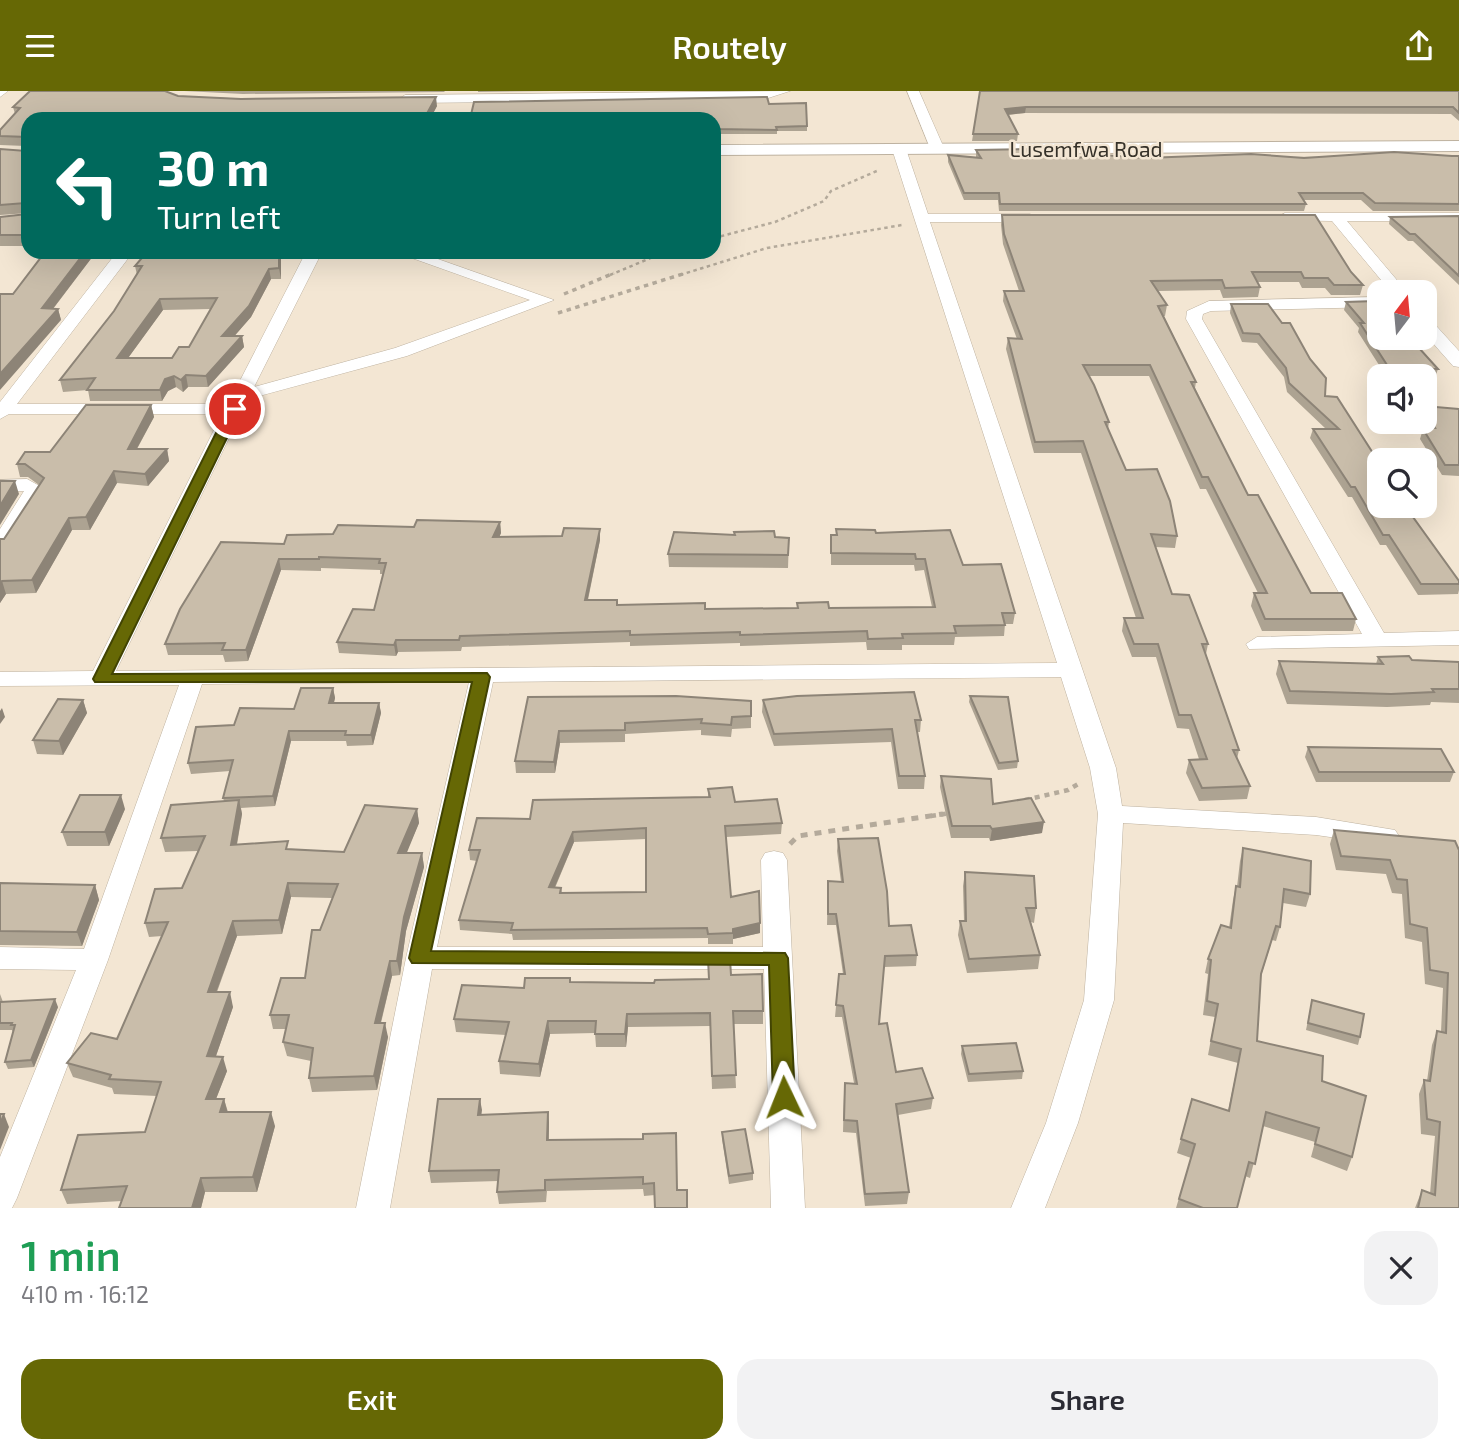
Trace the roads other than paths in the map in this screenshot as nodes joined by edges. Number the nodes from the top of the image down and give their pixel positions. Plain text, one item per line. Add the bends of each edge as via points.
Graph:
1 (784, 91) edge
2 (913, 91) edge
3 (395, 100) edge
4 (1459, 146) edge
5 (937, 148) junction
6 (721, 150) edge
7 (901, 156) junction
8 (1267, 217) edge
9 (1336, 217) junction
10 (1459, 217) edge
11 (1046, 218) edge
12 (923, 221) junction
13 (120, 259) edge
14 (310, 259) edge
15 (421, 259) edge
16 (1389, 280) edge
17 (1367, 302) edge
18 (1437, 337) edge
19 (1459, 362) edge
20 (239, 402) junction
21 (1, 411) edge
22 (0, 486) edge
23 (0, 545) edge
24 (1459, 638) edge
25 (1377, 640) junction
26 (1257, 644) dead end
27 (1069, 670) junction
28 (481, 677) junction
29 (0, 679) edge
30 (101, 679) junction
31 (192, 680) junction
32 (1111, 814) junction
33 (1417, 839) edge
34 (774, 860) road end
35 (0, 958) edge
36 (419, 958) junction
37 (778, 958) junction
38 (94, 960) junction
39 (0, 1198) edge
40 (373, 1208) edge
41 (788, 1208) edge
42 (1028, 1208) edge

1 - 3 street via 762,96
2 - 5 street
4 - 5 street, Lusemfwa Road
5 - 7 street, Lusemfwa Road
6 - 7 street, Lusemfwa Road
7 - 12 street
8 - 9 street
9 - 10 street
9 - 16 street
11 - 12 street
12 - 27 street
13 - 21 street
14 - 20 street
15 - 20 street via 552,307
17 - 25 street via 1209,306 1195,311 1194,319
18 - 19 street
20 - 21 street
20 - 30 street
22 - 23 street via 35,489
24 - 25 street
25 - 26 street
27 - 28 street
27 - 32 street via 1102,768
28 - 31 street
28 - 36 street
29 - 30 street
30 - 31 street
31 - 38 street
32 - 33 street via 1316,826
32 - 42 street via 1099,1000 1062,1123
34 - 37 street
35 - 38 street
36 - 37 street
36 - 40 street
37 - 41 street
38 - 39 street

